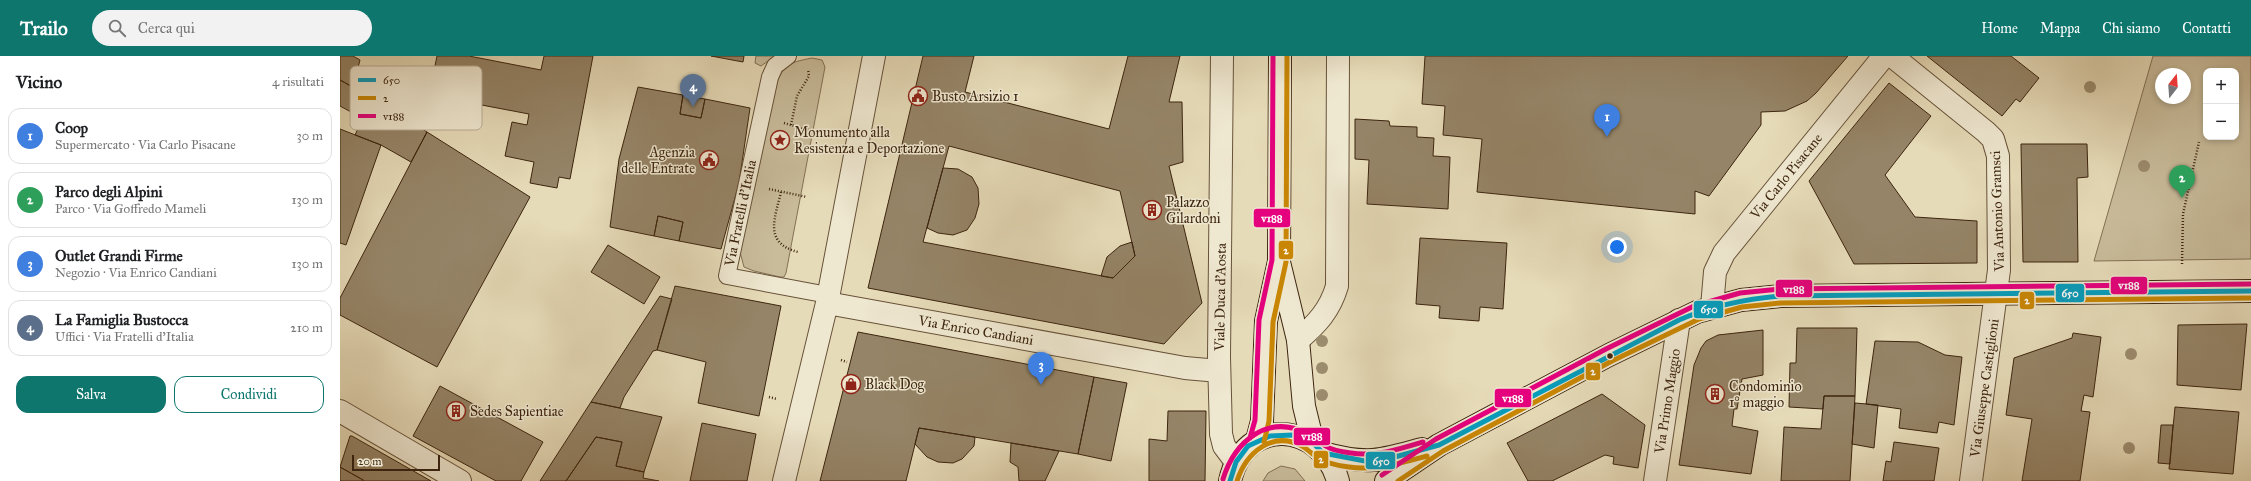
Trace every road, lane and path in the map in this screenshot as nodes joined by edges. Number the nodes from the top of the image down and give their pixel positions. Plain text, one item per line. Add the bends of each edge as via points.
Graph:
1 (788, 56) edge
2 (872, 56) edge
3 (1222, 56) edge
4 (1280, 56) edge
5 (1338, 56) edge
6 (1884, 56) edge
7 (1892, 56) edge
8 (806, 64) dead end
9 (783, 122) dead end
10 (790, 125) junction
11 (818, 133) dead end
12 (2199, 142) dead end
13 (767, 189) dead end
14 (781, 192) junction
15 (807, 197) dead end
16 (798, 252) dead end
17 (1279, 261) junction
18 (2182, 264) dead end
19 (2251, 292) edge
20 (1997, 295) junction
21 (828, 299) junction
22 (1712, 307) junction
23 (1679, 320) junction
24 (1298, 340) junction
25 (1220, 371) junction
26 (340, 411) edge
27 (1257, 440) junction
28 (1439, 445) junction
29 (1318, 448) junction
30 (1233, 472) edge
31 (460, 481) edge
32 (784, 481) edge
33 (1338, 481) edge
34 (1386, 481) edge
35 (1655, 481) edge
36 (1971, 481) edge

1 - 21 lane, Via Fratelli d'Italia via 775,66 770,77 727,276
2 - 21 street
3 - 25 street, Viale Duca d'Aosta
4 - 17 street
5 - 24 street via 1337,286 1320,321
6 - 22 street, Via Carlo Pisacane via 1724,253 1715,272
7 - 20 street, Via Antonio Gramsci via 1992,139 1998,156
8 - 10 path via 809,76 797,96
9 - 10 path
10 - 11 path
12 - 18 path via 2183,214
13 - 14 path
14 - 15 path
14 - 16 path via 774,222 776,237 784,247
17 - 24 street
17 - 27 street via 1266,321 1262,421
19 - 20 street
20 - 22 street via 1781,296 1741,300
20 - 36 street, Via Giuseppe Castiglioni
21 - 25 street, Via Enrico Candiani via 1185,368
21 - 32 street
22 - 23 street
23 - 28 street
23 - 35 street, Via Primo Maggio
24 - 29 street via 1304,406
25 - 30 street, Viale Duca d'Aosta via 1221,434
26 - 31 street
27 - 29 street via 1281,434 1293,435
27 - 30 street via 1248,446
28 - 29 street via 1380,461 1347,459
28 - 34 street
29 - 33 street via 1332,464

